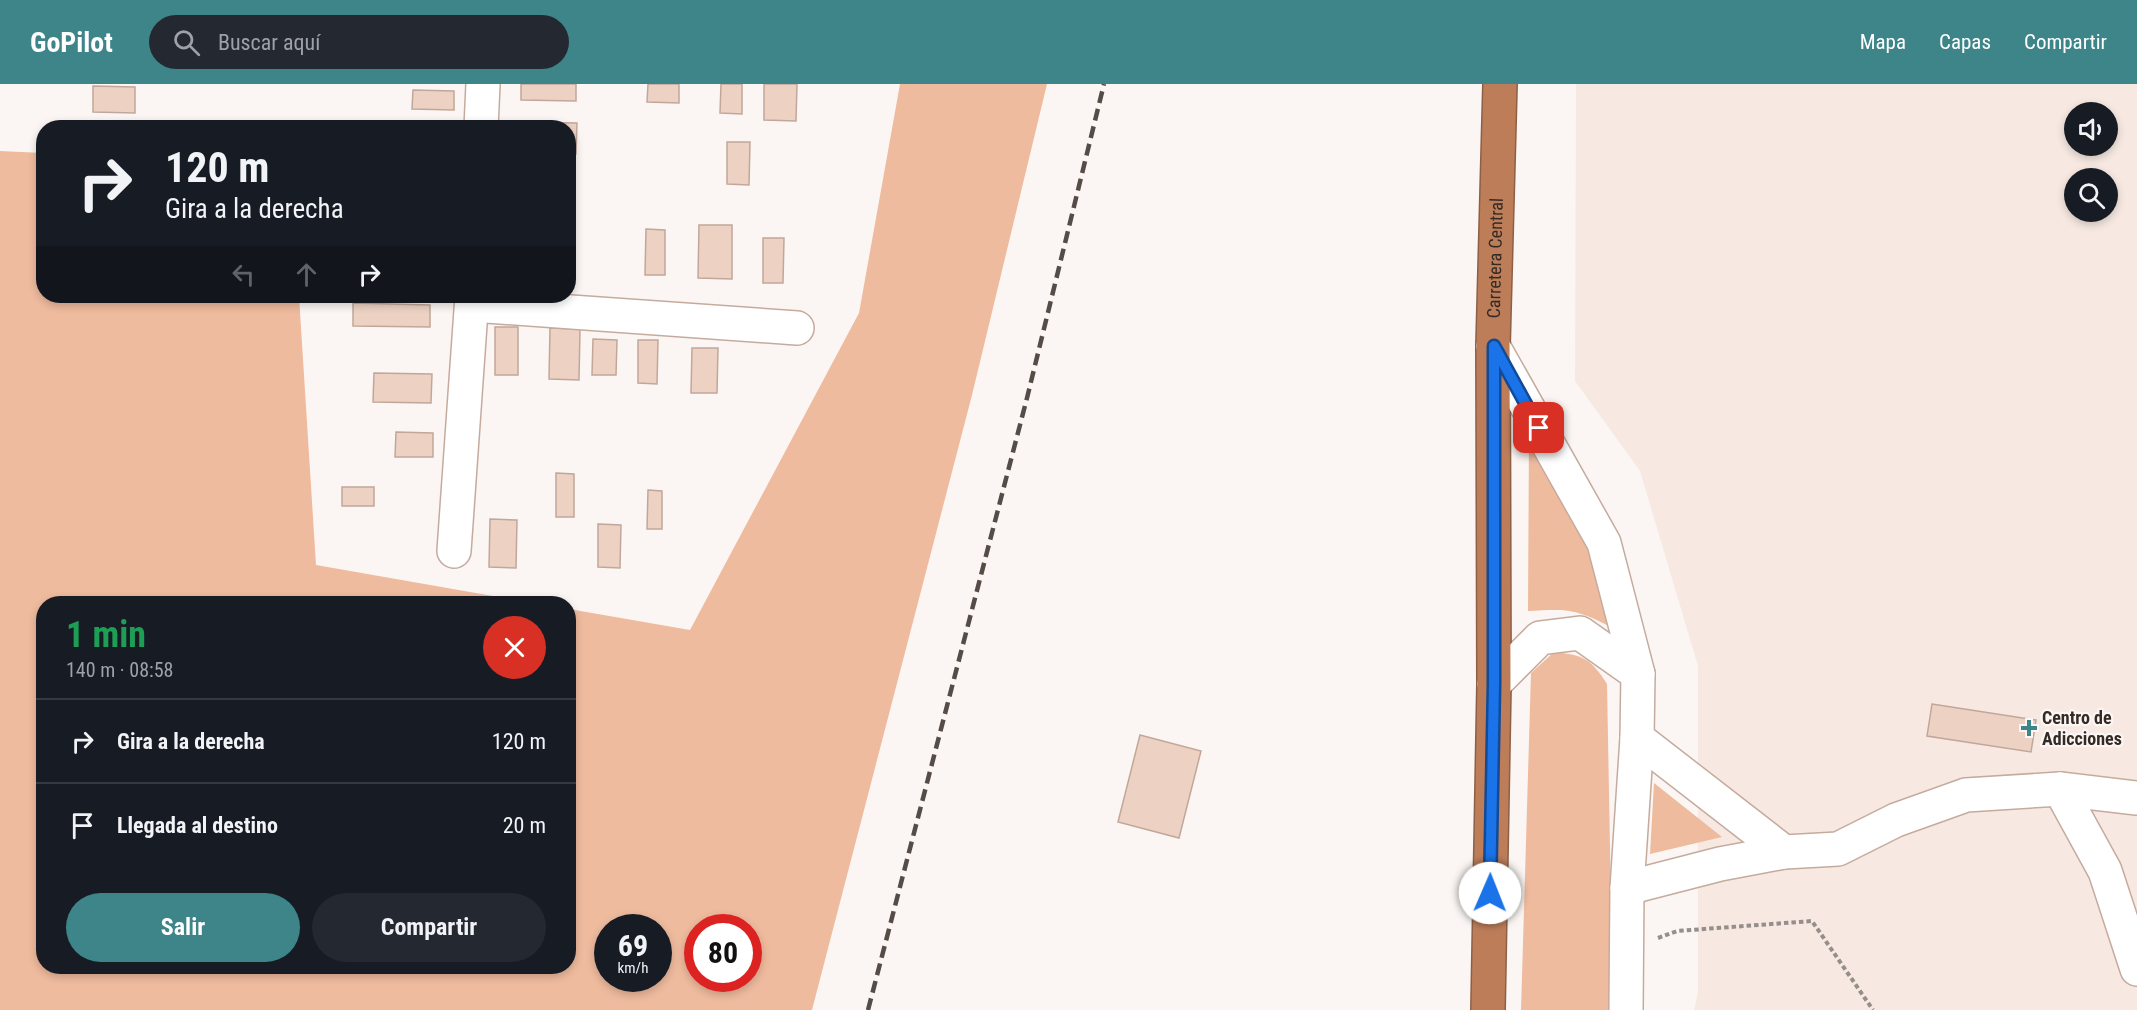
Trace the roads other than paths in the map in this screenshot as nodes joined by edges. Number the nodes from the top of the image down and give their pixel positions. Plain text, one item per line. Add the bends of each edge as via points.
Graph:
1 (483, 84) edge
2 (1500, 84) edge
3 (481, 120) edge
4 (472, 303) edge
5 (507, 303) edge
6 (797, 328) dead end
7 (1494, 346) junction
8 (454, 551) dead end
9 (1638, 674) junction
10 (1494, 684) junction
11 (1637, 738) junction
12 (2060, 789) junction
13 (2137, 798) edge
14 (1784, 852) junction
15 (1627, 888) junction
16 (2137, 969) edge
17 (1488, 1010) edge
18 (1626, 1010) edge

1 - 3 street
2 - 7 highway, Carretera Central
4 - 8 street
5 - 6 street
7 - 9 street via 1604,543
7 - 10 highway, Carretera Central
9 - 10 street via 1580,633 1540,638
9 - 11 street
10 - 17 highway, Carretera Central
11 - 14 street
11 - 15 street
12 - 13 street
12 - 14 street via 1966,795 1896,820 1838,849
12 - 16 street via 2105,871
14 - 15 street
15 - 18 street

